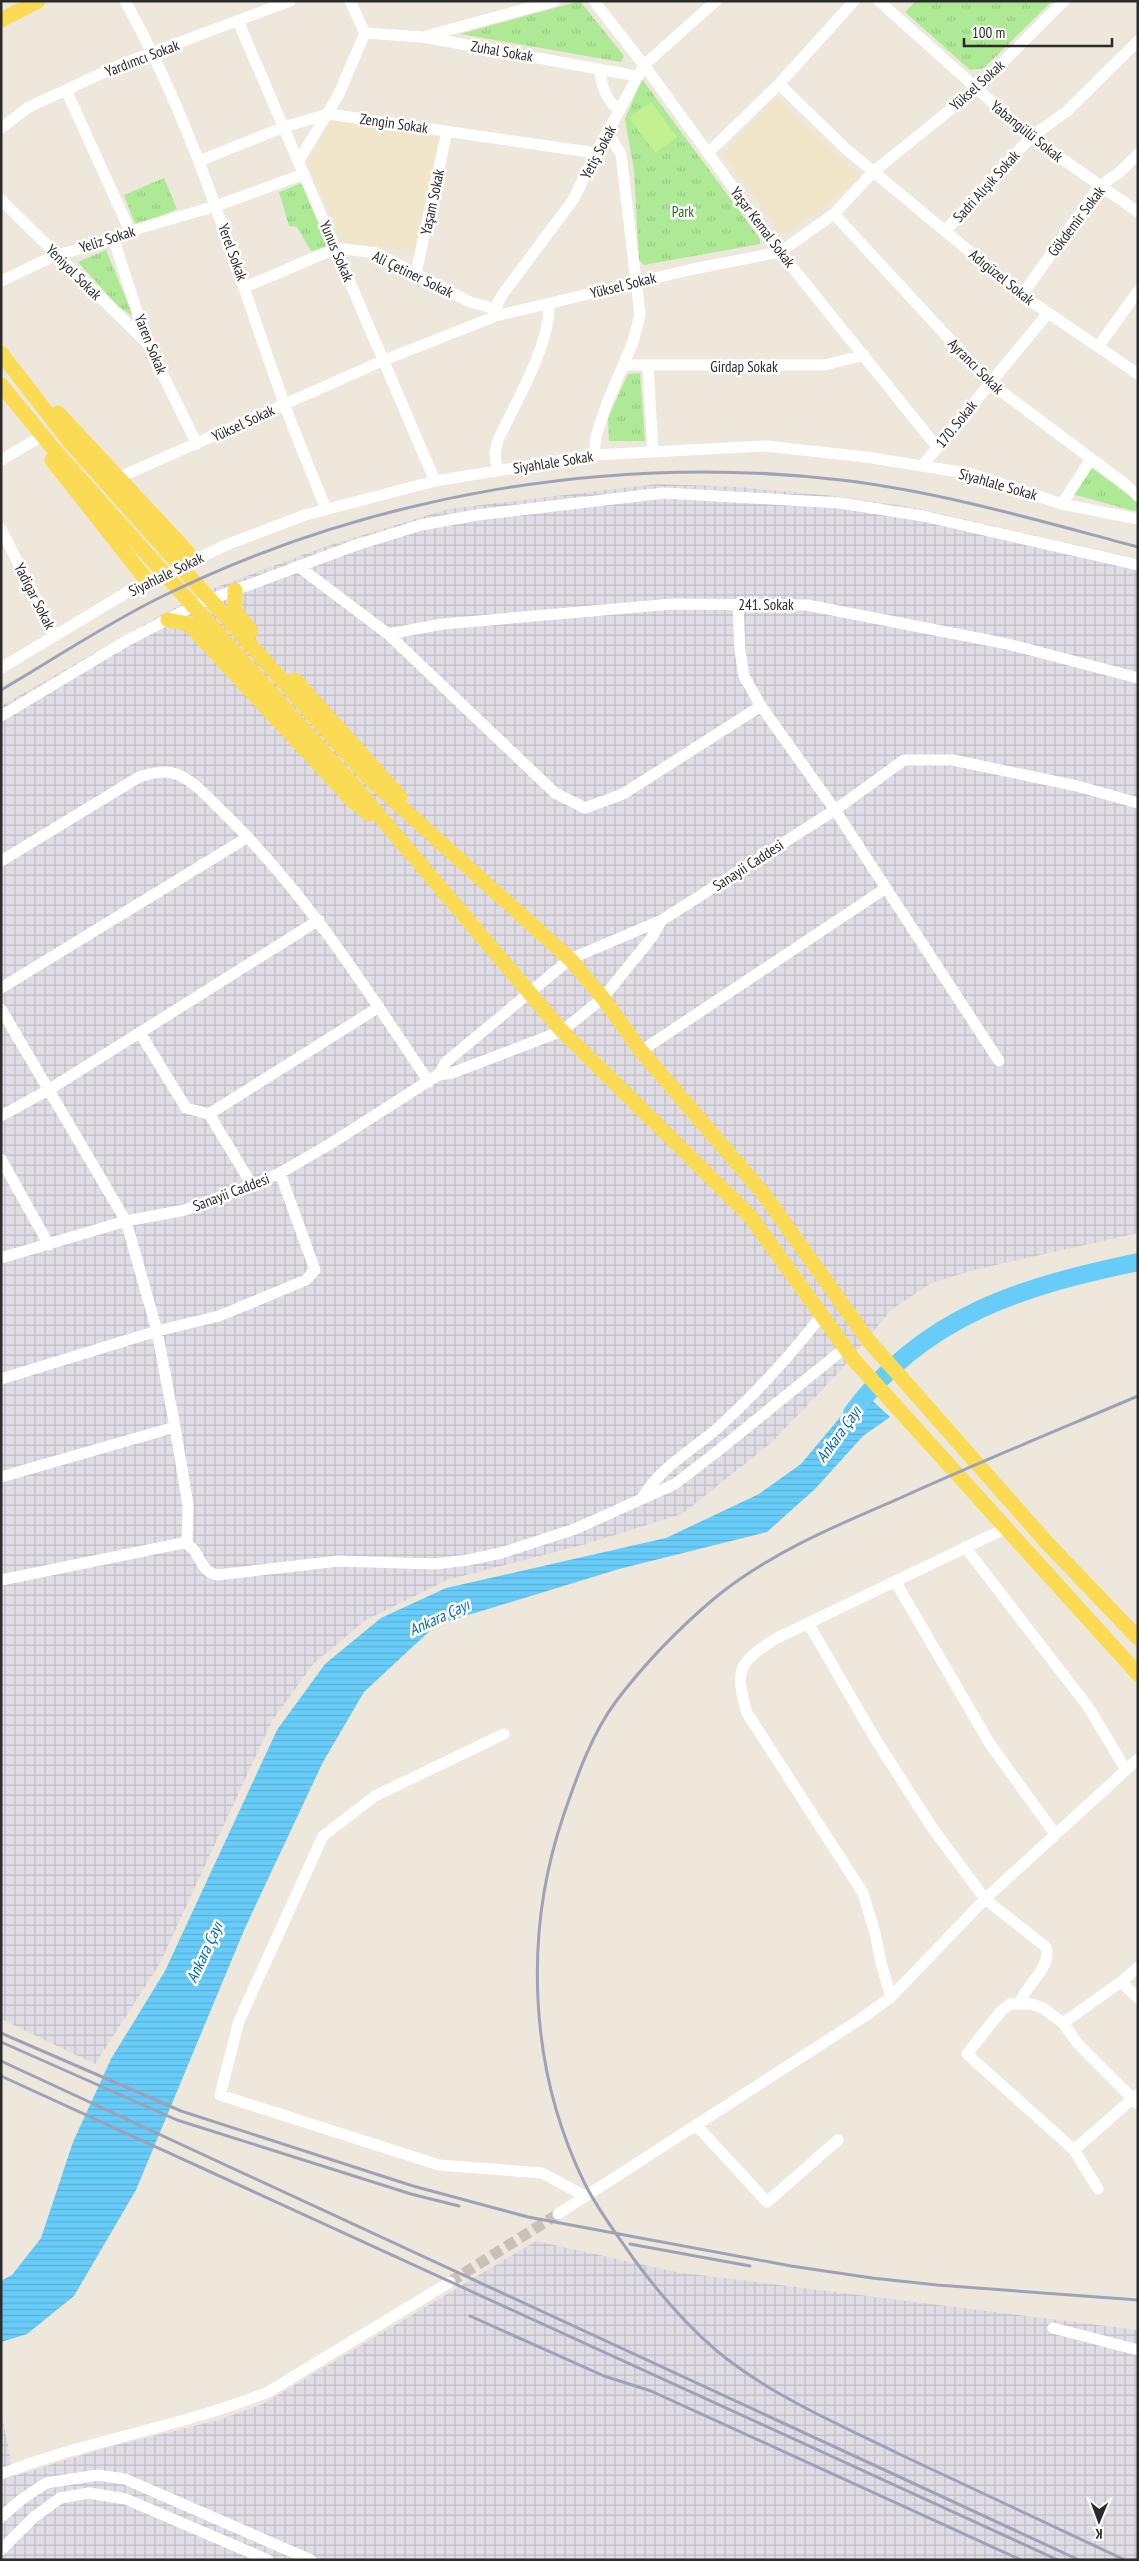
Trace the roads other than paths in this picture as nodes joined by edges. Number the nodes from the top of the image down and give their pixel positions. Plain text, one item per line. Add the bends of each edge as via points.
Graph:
1 (38, 1) edge
2 (125, 1) edge
3 (290, 1) edge
4 (350, 1) edge
5 (555, 1) edge
6 (594, 1) edge
7 (716, 1) edge
8 (854, 1) edge
9 (1064, 1) edge
10 (887, 4) edge
11 (1, 20) edge
12 (238, 21) junction
13 (365, 33) junction
14 (423, 37) junction
15 (1138, 42) edge
16 (154, 53) junction
17 (644, 65) junction
18 (600, 69) junction
19 (637, 76) junction
20 (779, 84) junction
21 (976, 89) junction
22 (66, 90) junction
23 (620, 110) junction
24 (328, 114) junction
25 (284, 127) junction
26 (1, 128) edge
27 (447, 131) junction
28 (608, 133) junction
29 (1031, 137) junction
30 (596, 153) junction
31 (708, 153) junction
32 (1138, 154) edge
33 (299, 160) junction
34 (199, 161) junction
35 (873, 172) junction
36 (304, 174) junction
37 (1099, 187) junction
38 (1, 200) edge
39 (216, 206) junction
40 (1138, 212) edge
41 (834, 214) junction
42 (946, 230) junction
43 (130, 231) junction
44 (114, 240) junction
45 (336, 248) junction
46 (780, 252) junction
47 (56, 255) junction
48 (416, 273) junction
49 (1, 281) edge
50 (636, 281) junction
51 (245, 287) junction
52 (1138, 291) edge
53 (1022, 295) junction
54 (549, 304) junction
55 (496, 313) junction
56 (1048, 313) junction
57 (147, 343) junction
58 (1098, 347) junction
59 (1, 353) edge
60 (864, 355) junction
61 (382, 361) junction
62 (623, 365) junction
63 (648, 367) junction
64 (1138, 374) edge
65 (20, 376) junction
66 (990, 383) junction
67 (1, 384) edge
68 (284, 404) junction
69 (42, 436) junction
70 (197, 444) junction
71 (937, 448) junction
72 (653, 451) junction
73 (594, 455) junction
74 (1091, 459) junction
75 (1, 460) edge
76 (922, 466) junction
77 (497, 471) junction
78 (118, 478) junction
79 (435, 481) junction
80 (1138, 496) edge
81 (1062, 504) junction
82 (326, 509) junction
83 (153, 517) junction
84 (1138, 519) edge
85 (1, 529) edge
86 (120, 547) junction
87 (195, 560) junction
88 (298, 566) junction
89 (1138, 566) edge
90 (148, 582) junction
91 (235, 590) junction
92 (738, 604) junction
93 (168, 620) junction
94 (245, 625) junction
95 (388, 634) junction
96 (55, 636) junction
97 (224, 661) junction
98 (1, 668) edge
99 (1138, 678) edge
100 (761, 706) junction
101 (1, 716) edge
102 (1138, 803) edge
103 (835, 810) junction
104 (416, 821) junction
105 (248, 836) junction
106 (400, 839) junction
107 (1, 861) edge
108 (886, 888) junction
109 (319, 920) junction
110 (662, 920) junction
111 (570, 958) junction
112 (1, 988) edge
113 (528, 992) junction
114 (603, 998) junction
115 (378, 1007) junction
116 (1, 1009) edge
117 (562, 1031) junction
118 (140, 1033) junction
119 (641, 1051) junction
120 (999, 1061) dead end
121 (434, 1079) junction
122 (50, 1089) junction
123 (209, 1114) junction
124 (1, 1116) edge
125 (1, 1159) edge
126 (280, 1173) junction
127 (252, 1185) junction
128 (126, 1221) junction
129 (49, 1244) junction
130 (1, 1258) edge
131 (822, 1316) junction
132 (157, 1331) junction
133 (844, 1348) junction
134 (1, 1379) edge
135 (176, 1427) junction
136 (1, 1477) edge
137 (643, 1497) junction
138 (1004, 1528) junction
139 (187, 1544) junction
140 (966, 1547) junction
141 (1, 1580) edge
142 (895, 1581) junction
143 (808, 1623) junction
144 (1138, 1638) edge
145 (1138, 1674) edge
146 (504, 1734) dead end
147 (1138, 1759) edge
148 (1126, 1770) junction
149 (1055, 1834) junction
150 (985, 1899) junction
151 (1138, 1967) edge
152 (1121, 1982) junction
153 (890, 1996) junction
154 (1138, 1998) edge
155 (1020, 2002) junction
156 (1063, 2023) junction
157 (1136, 2099) edge
158 (697, 2126) junction
159 (838, 2140) dead end
160 (1074, 2150) junction
161 (1098, 2189) dead end
162 (585, 2196) junction
163 (558, 2214) tunnel mouth
164 (450, 2282) tunnel mouth
165 (1053, 2328) dead end
166 (1138, 2350) edge
167 (1, 2474) edge
168 (1, 2517) edge
169 (1, 2550) edge
170 (268, 2560) edge
171 (310, 2560) edge

1 - 11 main road
2 - 16 street, Yerel Sokak
3 - 12 street, Yardımcı Sokak
4 - 13 street
5 - 14 street
6 - 17 street, Yaşar Kemal Sokak
7 - 17 street, Yetiş Sokak
8 - 20 street
9 - 21 street, Yüksel Sokak
10 - 21 street, Yabangülü Sokak
12 - 16 street, Yardımcı Sokak
12 - 25 street, Yunus Sokak
13 - 14 street, Zuhal Sokak
13 - 24 street
14 - 18 street, Zuhal Sokak
15 - 29 street, Sadri Alışık Sokak via 1067,111
16 - 22 street, Yardımcı Sokak
16 - 34 street, Yerel Sokak
17 - 19 street, Yetiş Sokak
17 - 31 street, Yaşar Kemal Sokak
18 - 19 street, Zuhal Sokak
18 - 23 street via 610,102
19 - 23 street, Yetiş Sokak
20 - 31 street
20 - 35 street, Adıgüzel Sokak
21 - 29 street, Yabangülü Sokak
21 - 35 street, Yüksel Sokak
22 - 26 street, Yardımcı Sokak via 29,107
22 - 43 street
23 - 28 street, Yetiş Sokak
24 - 25 street, Zengin Sokak
24 - 27 street, Zengin Sokak
24 - 33 street
25 - 33 street, Yunus Sokak
25 - 34 street, Zengin Sokak
27 - 30 street, Zengin Sokak
27 - 48 street, Yaşam Sokak
28 - 30 street, Yetiş Sokak
28 - 50 street via 621,154
29 - 37 street, Yabangülü Sokak
29 - 42 street, Sadri Alışık Sokak
30 - 55 street, Yetiş Sokak via 573,200 502,295
31 - 46 street, Yaşar Kemal Sokak
32 - 37 street, Gökdemir Sokak
33 - 36 street, Yunus Sokak
34 - 39 street, Yerel Sokak
35 - 41 street, Yüksel Sokak
35 - 42 street, Adıgüzel Sokak
36 - 39 street, Yeliz Sokak
36 - 45 street, Yunus Sokak
37 - 40 street, Yabangülü Sokak
37 - 53 street, Gökdemir Sokak
38 - 47 street, Yeniyol Sokak
39 - 43 street, Yeliz Sokak
39 - 51 street, Yerel Sokak
41 - 46 street, Yüksel Sokak
41 - 66 street, Ayrancı Sokak
42 - 53 street, Adıgüzel Sokak
43 - 44 street, Yeliz Sokak
44 - 47 street, Yeliz Sokak
44 - 57 street, Yaren Sokak
45 - 48 street, Ali Çetiner Sokak via 376,253
45 - 51 street
45 - 61 street, Yunus Sokak
46 - 50 street, Yüksel Sokak
46 - 60 street, Yaşar Kemal Sokak
47 - 49 street, Yeliz Sokak
47 - 57 street, Yeniyol Sokak
48 - 55 street, Ali Çetiner Sokak
50 - 54 street, Yüksel Sokak
50 - 62 street via 640,315
51 - 68 street, Yerel Sokak
52 - 58 street
53 - 56 street, Adıgüzel Sokak
54 - 55 street, Yüksel Sokak
54 - 77 street via 550,316 542,344 498,440 495,453
55 - 61 street, Yüksel Sokak
56 - 58 street, Adıgüzel Sokak
56 - 66 street, 170. Sokak
57 - 70 street, Yaren Sokak
58 - 64 street, Adıgüzel Sokak
59 - 65 main road
60 - 63 street, Girdap Sokak via 825,365
60 - 71 street, Yaşar Kemal Sokak
61 - 68 street, Yüksel Sokak
61 - 79 street, Yunus Sokak
62 - 63 street, Girdap Sokak
62 - 73 street via 596,436
63 - 72 street
65 - 78 main road via 87,442
65 - 104 main road via 69,441 369,778
66 - 71 street, 170. Sokak
66 - 74 street, Ayrancı Sokak
67 - 69 main road
68 - 70 street, Yüksel Sokak
68 - 82 street, Yerel Sokak
69 - 75 street
69 - 86 main road via 52,462
69 - 106 main road
70 - 78 street, Yüksel Sokak
71 - 76 street, 170. Sokak
72 - 73 street, Siyahlale Sokak
72 - 76 street, Siyahlale Sokak via 766,446
73 - 77 street, Siyahlale Sokak
74 - 80 street, Ayrancı Sokak
74 - 81 street
76 - 81 street, Siyahlale Sokak via 972,474
77 - 79 street, Siyahlale Sokak
78 - 83 main road
79 - 82 street, Siyahlale Sokak
81 - 84 street, Siyahlale Sokak
82 - 87 street, Siyahlale Sokak via 226,545
83 - 86 main road via 159,535 151,548 138,556
83 - 87 main road
85 - 96 street, Yadigar Sokak
86 - 90 main road
87 - 90 street, Siyahlale Sokak
88 - 89 street via 421,525 477,515 664,493 840,503 942,520
88 - 91 street
88 - 95 street
90 - 96 street, Siyahlale Sokak
91 - 93 street
91 - 94 main road via 236,610
92 - 95 street, 241. Sokak via 673,604 443,624
92 - 99 street, 241. Sokak via 807,605 1008,644
92 - 100 street via 744,676
93 - 97 main road via 190,624
93 - 101 street via 126,640
94 - 97 main road via 230,613 216,623 214,636
94 - 104 main road via 394,787
95 - 100 street via 555,793 585,808 623,794
96 - 98 street, Siyahlale Sokak
97 - 106 main road via 351,799
100 - 103 street
102 - 103 street, Sanayii Caddesi via 1077,786 953,760 904,760
103 - 108 street
103 - 110 street, Sanayii Caddesi
104 - 111 main road
105 - 107 street via 191,782 165,771 139,778
105 - 109 street
105 - 112 street
106 - 113 main road
108 - 119 street
108 - 120 street
109 - 115 street
109 - 118 street
110 - 111 street, Sanayii Caddesi
110 - 114 street, Sanayii Caddesi
111 - 113 street, Sanayii Caddesi
111 - 114 main road
113 - 117 main road
113 - 121 street, Sanayii Caddesi via 446,1062
114 - 117 street, Sanayii Caddesi
114 - 119 main road
115 - 121 street
115 - 123 street
116 - 122 street
117 - 121 street, Sanayii Caddesi
117 - 131 main road via 750,1216
118 - 122 street
118 - 123 street via 186,1108
119 - 144 main road via 763,1193 868,1340 1048,1544
121 - 126 street, Sanayii Caddesi
122 - 124 street
122 - 128 street
123 - 127 street
125 - 129 street
126 - 127 street, Sanayii Caddesi
126 - 132 street via 314,1270 306,1280 219,1316
127 - 128 street, Sanayii Caddesi via 185,1210
128 - 129 street, Sanayii Caddesi
128 - 132 street
129 - 130 street, Sanayii Caddesi
131 - 133 main road
131 - 137 street via 766,1381 720,1426 657,1478
132 - 134 street
132 - 135 street
133 - 137 street via 694,1470 675,1484
133 - 138 main road
135 - 136 street
135 - 139 street via 188,1505
137 - 139 street via 624,1509 575,1529 501,1553 451,1563 339,1561 217,1575 203,1568
138 - 140 street
138 - 145 main road
139 - 141 street
140 - 142 street
140 - 148 street via 1089,1708
142 - 143 street
142 - 149 street via 990,1744
143 - 150 street via 931,1826
143 - 153 street via 775,1639 747,1658 740,1670 742,1698 747,1713 863,1893
146 - 162 street via 375,1796 323,1836 239,2022 220,2095 439,2165 542,2173
147 - 148 street
148 - 149 street
149 - 150 street
150 - 153 street
150 - 155 street via 1046,1947 1046,1962
151 - 152 street
152 - 154 street
152 - 156 street
153 - 158 street via 862,2018
155 - 156 street via 1043,2008
155 - 160 street via 1000,2011 967,2054
156 - 157 street via 1078,2044
157 - 160 street
158 - 159 street via 766,2202
158 - 162 street
160 - 161 street
162 - 163 street
164 - 167 street via 268,2392 240,2404 111,2438
165 - 166 street
168 - 171 street via 46,2483 98,2475 125,2479
169 - 170 street via 34,2517 60,2498 90,2493 126,2500

